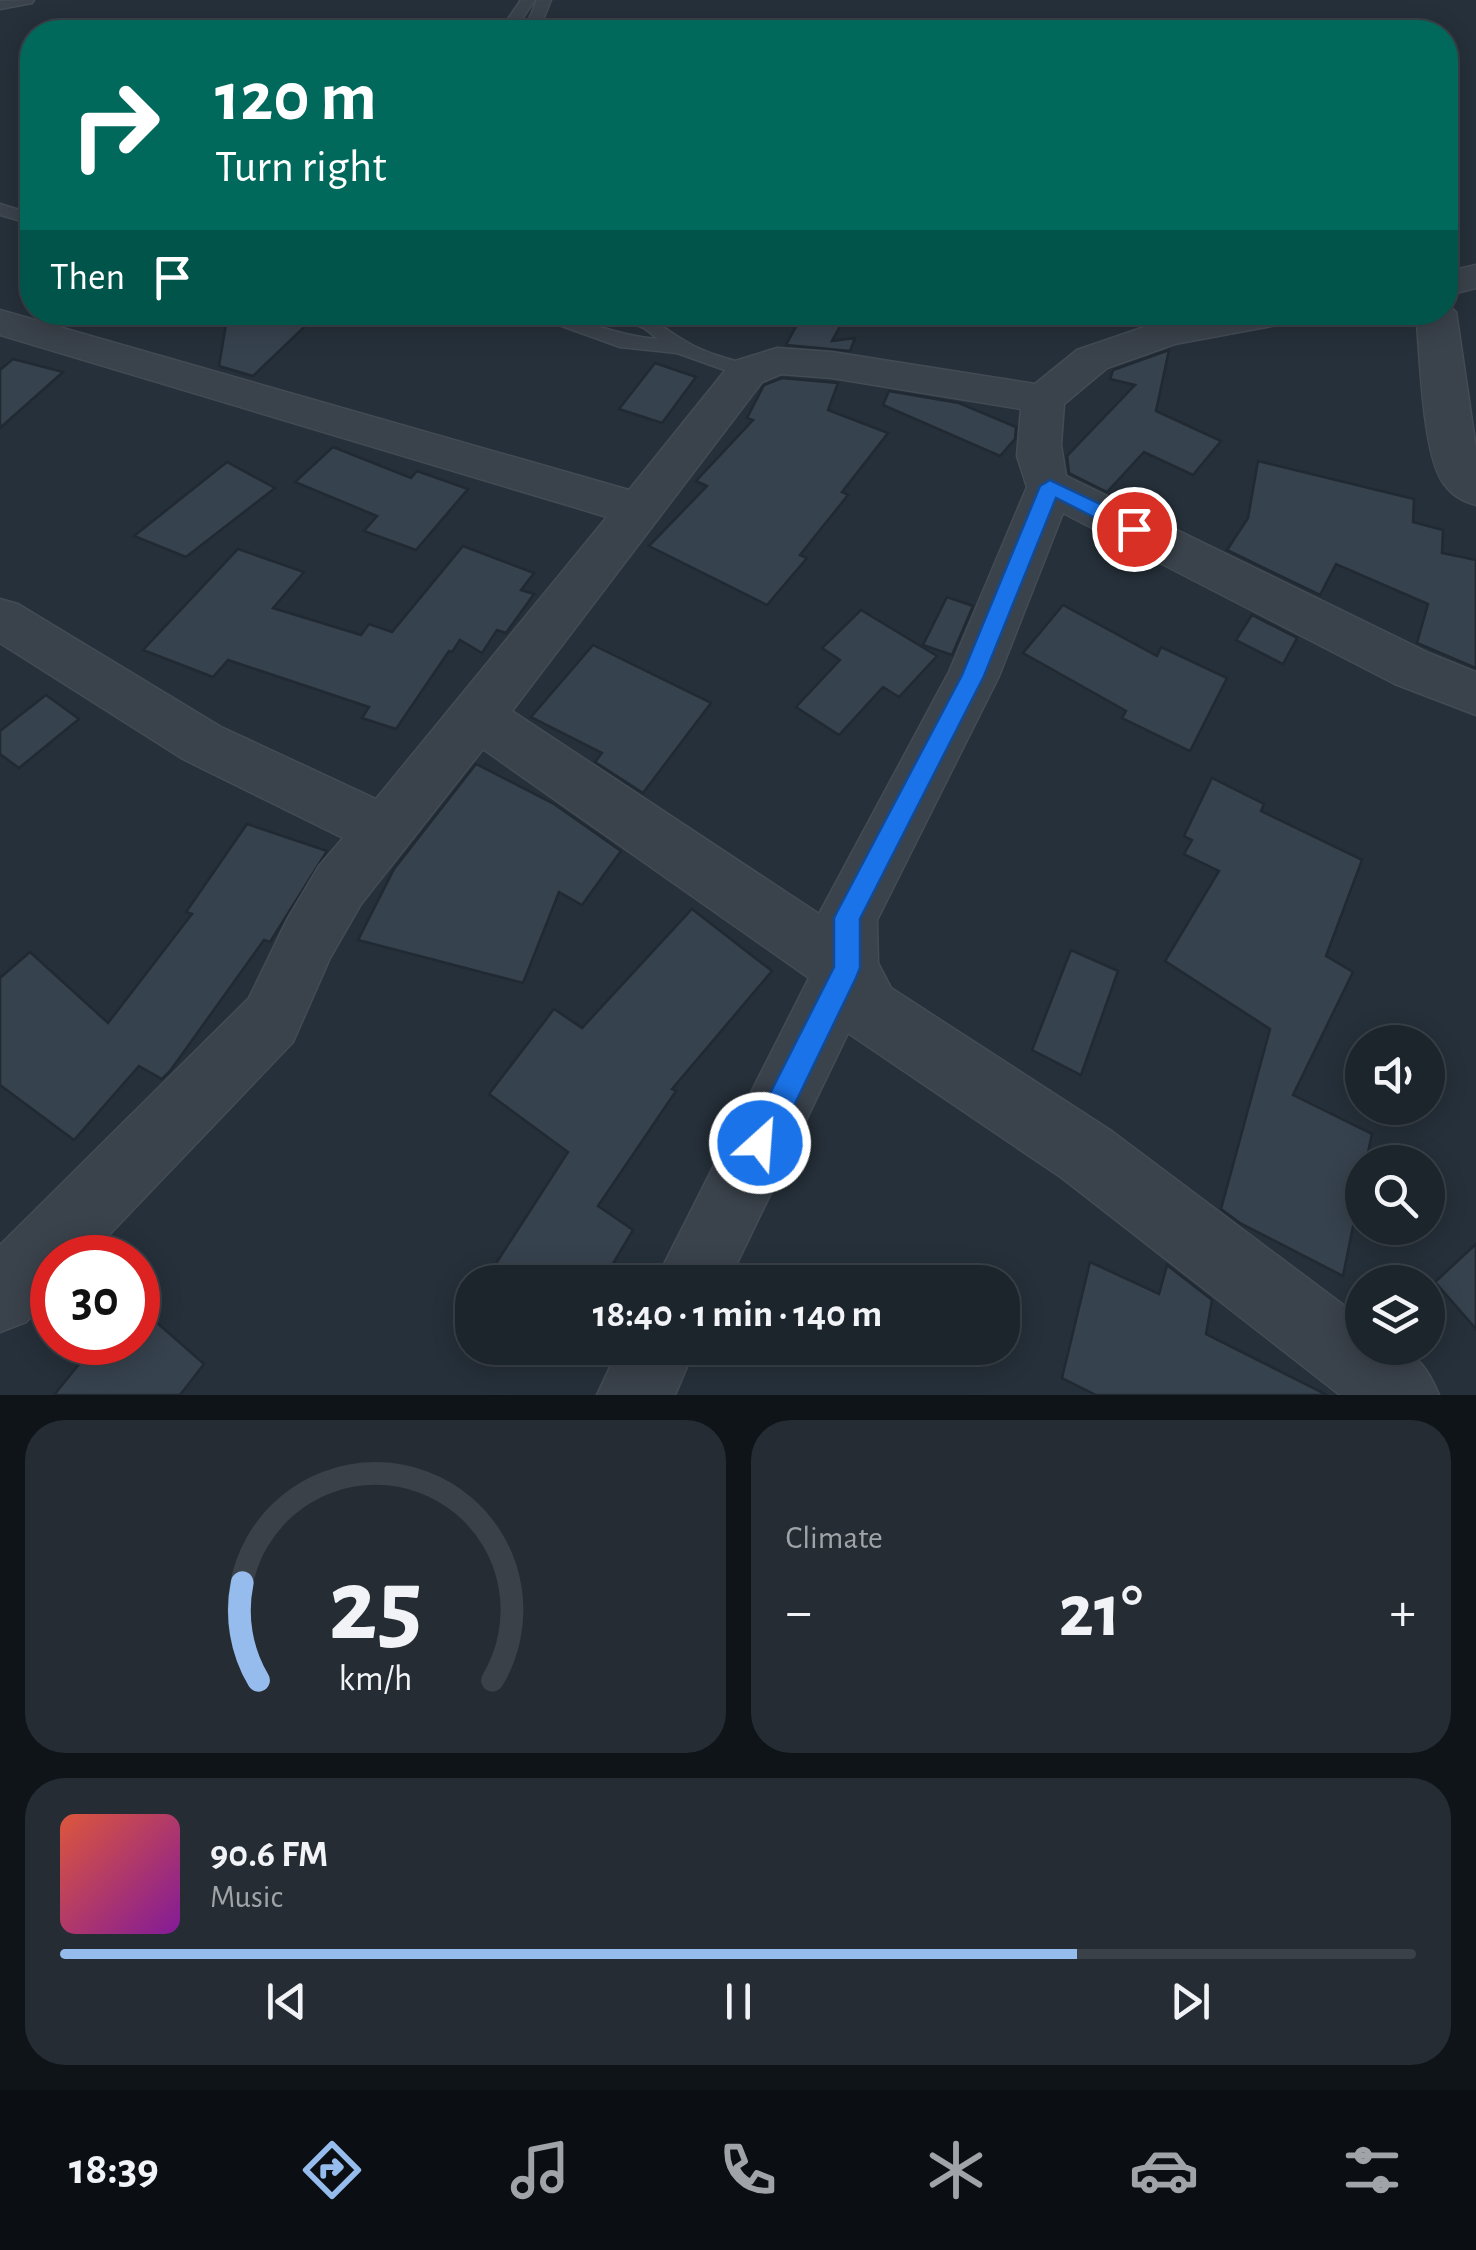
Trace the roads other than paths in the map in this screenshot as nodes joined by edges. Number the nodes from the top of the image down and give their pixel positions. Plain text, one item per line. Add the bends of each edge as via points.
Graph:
1 (27, 0) edge
2 (0, 5) edge
3 (0, 322) edge
4 (573, 325) edge
5 (652, 325) edge
6 (1212, 325) edge
7 (1437, 325) edge
8 (680, 347) junction
9 (747, 372) junction
10 (1043, 399) junction
11 (1050, 486) junction
12 (1476, 489) edge
13 (639, 510) junction
14 (0, 618) edge
15 (1476, 694) edge
16 (478, 716) junction
17 (384, 830) junction
18 (847, 968) junction
19 (699, 1265) edge
20 (0, 1296) edge
21 (650, 1365) edge
22 (635, 1395) edge
23 (1400, 1395) edge

1 - 2 lane
3 - 13 street
4 - 8 lane via 627,342
5 - 8 lane
6 - 10 street via 1092,359
7 - 12 street via 1460,474
8 - 9 lane
9 - 10 street via 777,361 832,365
9 - 13 street
10 - 11 street via 1039,461
11 - 15 street via 1413,670
11 - 18 street via 973,676 847,918
13 - 16 street
14 - 17 street via 202,743
16 - 17 street
16 - 18 street
17 - 20 street via 340,884 271,1020
18 - 19 street
18 - 23 street via 869,1010 1086,1154
21 - 22 street

